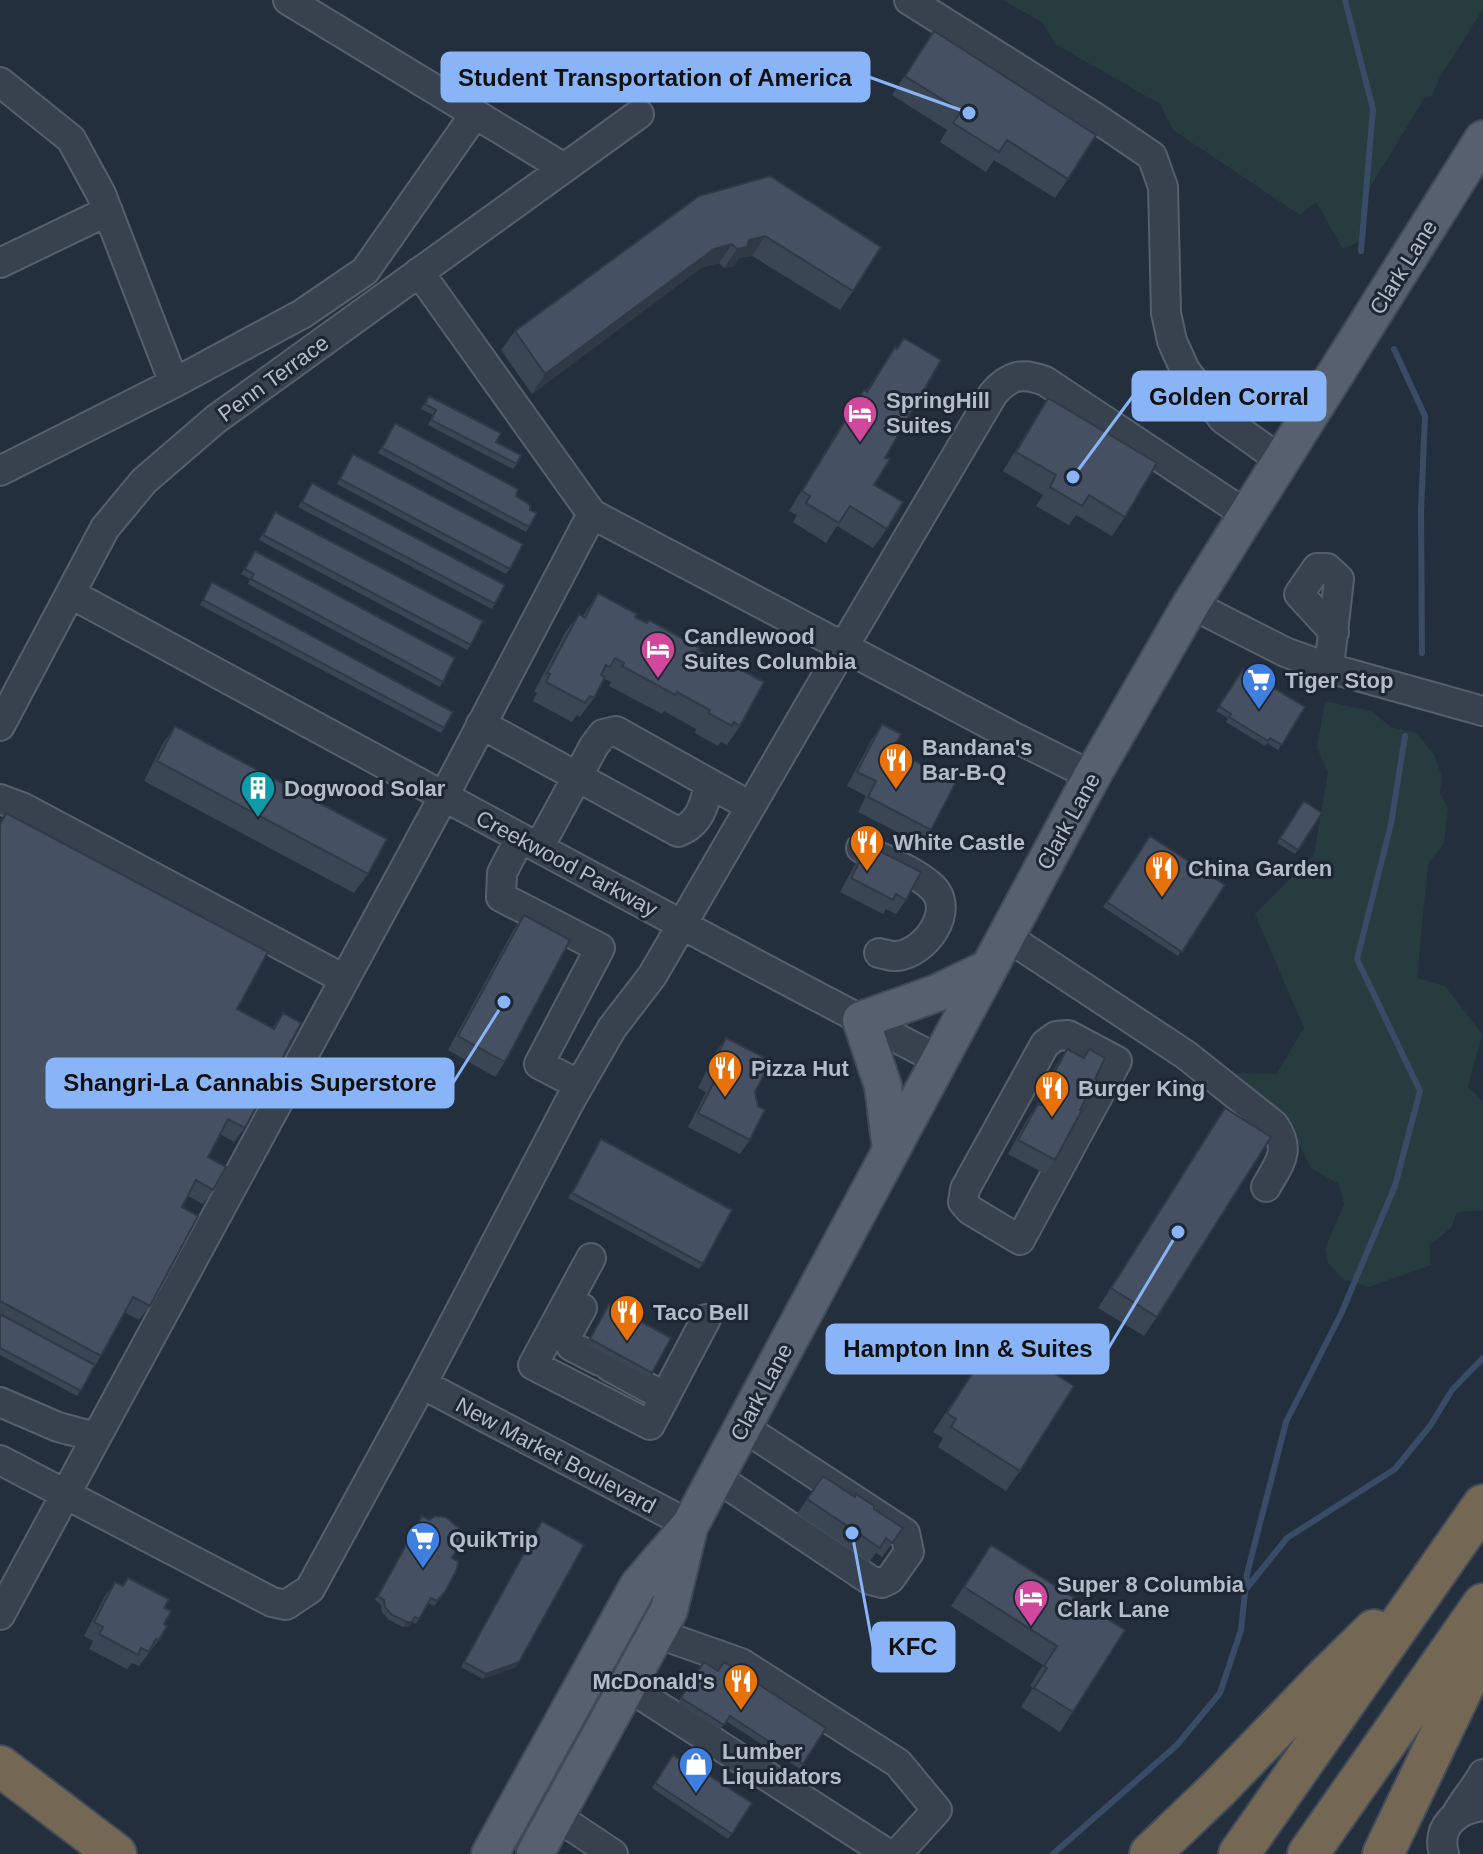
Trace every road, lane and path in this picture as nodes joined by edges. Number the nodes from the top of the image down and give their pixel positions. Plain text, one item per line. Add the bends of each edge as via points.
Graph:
1 (288, 0) edge
2 (909, 0) edge
3 (0, 82) edge
4 (475, 114) junction
5 (639, 114) dead end
6 (1483, 139) edge
7 (564, 168) junction
8 (108, 211) junction
9 (0, 263) edge
10 (419, 272) junction
11 (174, 383) junction
12 (1282, 461) junction
13 (0, 471) edge
14 (592, 514) junction
15 (1247, 515) junction
16 (71, 594) junction
17 (1191, 604) junction
18 (1334, 632) dead end
19 (844, 646) junction
20 (1329, 668) junction
21 (1483, 711) edge
22 (481, 724) junction
23 (0, 726) edge
24 (1092, 776) junction
25 (577, 777) junction
26 (709, 783) junction
27 (444, 796) junction
28 (0, 799) edge
29 (750, 806) junction
30 (530, 843) junction
31 (861, 848) dead end
32 (681, 923) junction
33 (1006, 936) junction
34 (879, 953) dead end
35 (989, 968) junction
36 (344, 979) junction
37 (861, 1020) junction
38 (939, 1060) junction
39 (579, 1085) junction
40 (1015, 1101) joint
41 (891, 1149) junction
42 (1266, 1187) dead end
43 (706, 1319) dead end
44 (422, 1384) junction
45 (665, 1397) junction
46 (0, 1402) edge
47 (743, 1427) junction
48 (95, 1437) junction
49 (0, 1460) edge
50 (716, 1477) junction
51 (64, 1495) junction
52 (1483, 1505) edge
53 (690, 1525) junction
54 (1440, 1566) junction
55 (1483, 1604) edge
56 (0, 1615) edge
57 (656, 1633) junction
58 (1483, 1641) edge
59 (627, 1686) junction
60 (2, 1764) edge
61 (1483, 1774) edge
62 (1483, 1806) edge
63 (1456, 1815) junction
64 (556, 1816) junction
65 (1440, 1852) edge
66 (116, 1854) edge
67 (490, 1854) edge
68 (535, 1854) edge
69 (613, 1854) edge
70 (888, 1854) edge
71 (897, 1854) edge
72 (1150, 1854) edge
73 (1239, 1854) edge
74 (1308, 1854) edge
75 (1383, 1854) edge

1 - 4 street
2 - 12 street via 1152,156 1163,187 1166,313 1172,341 1185,370 1223,419
3 - 8 street via 71,139
4 - 7 street
4 - 11 street via 365,271 302,314
5 - 7 street, Penn Terrace
6 - 12 main road, Clark Lane
7 - 10 street, Penn Terrace
8 - 9 street
8 - 11 street
10 - 14 street
10 - 16 street, Penn Terrace via 216,419 144,481 105,528
11 - 13 street
12 - 15 main road, Clark Lane
14 - 19 street
14 - 22 street
15 - 17 main road, Clark Lane
15 - 19 street via 1045,381 1018,376 993,394
16 - 23 street, Penn Terrace
16 - 27 street, Creekwood Parkway
17 - 20 street
17 - 24 main road, Clark Lane
18 - 20 street
19 - 24 street
19 - 29 street
20 - 21 street
22 - 25 street
22 - 27 street
24 - 33 main road, Clark Lane
25 - 26 street via 603,734 616,731
25 - 26 street via 678,832 699,815
25 - 30 street
26 - 29 street
27 - 30 street, Creekwood Parkway
27 - 36 street
28 - 36 street
29 - 32 street
30 - 32 street, Creekwood Parkway
30 - 39 street via 502,873 501,897 600,948 539,1064
31 - 34 street via 917,877 939,896 941,911 924,944 896,957
32 - 37 street, Creekwood Parkway
32 - 39 street
33 - 35 main road, Clark Lane
33 - 42 street via 1186,1055 1274,1125 1284,1146
35 - 37 main road
35 - 38 main road, Clark Lane
36 - 48 street
37 - 38 street, Creekwood Parkway
37 - 41 main road via 883,1086
38 - 41 main road, Clark Lane
39 - 44 street
40 - 40 street via 965,1189 963,1202 1020,1240 1117,1061 1068,1035 1056,1036 1045,1044
41 - 47 main road, Clark Lane
43 - 45 street
44 - 51 street via 310,1589 286,1605
44 - 53 street, New Market Boulevard
45 - 45 street via 650,1425 533,1365 598,1262 567,1335 571,1346
46 - 48 street
47 - 50 main road, Clark Lane
47 - 50 street via 905,1533 909,1552 890,1579 870,1580
48 - 51 street
49 - 51 street
50 - 53 main road, Clark Lane
51 - 56 street
52 - 54 highway
53 - 57 main road, Clark Lane via 669,1610
53 - 67 main road, Clark Lane via 638,1586
54 - 72 highway
54 - 73 highway
55 - 74 highway
57 - 59 main road, Clark Lane
57 - 71 street via 741,1663 898,1763 937,1810
58 - 75 highway
59 - 64 main road, Clark Lane
59 - 70 street
60 - 66 highway
61 - 63 street
62 - 63 street
63 - 65 street
64 - 68 main road, Clark Lane
64 - 69 street

